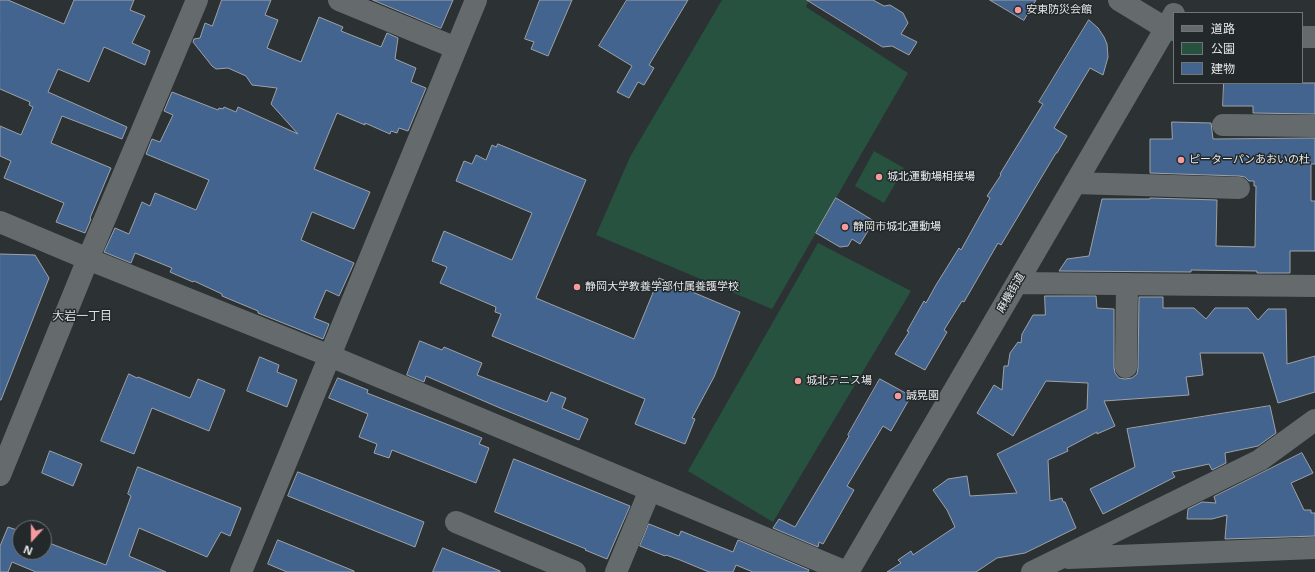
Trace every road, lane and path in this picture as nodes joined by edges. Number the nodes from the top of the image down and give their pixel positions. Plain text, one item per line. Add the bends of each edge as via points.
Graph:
1 (197, 0) edge
2 (339, 0) edge
3 (476, 0) edge
4 (1119, 0) edge
5 (1182, 0) edge
6 (1176, 12) edge
7 (1172, 21) edge
8 (1303, 37) edge
9 (1315, 37) edge
10 (456, 48) junction
11 (1223, 125) dead end
12 (1315, 126) edge
13 (1075, 183) junction
14 (1239, 188) dead end
15 (0, 222) edge
16 (88, 259) junction
17 (1016, 283) junction
18 (1127, 284) junction
19 (1315, 286) edge
20 (330, 356) junction
21 (1126, 367) dead end
22 (1315, 420) edge
23 (0, 475) edge
24 (650, 490) junction
25 (456, 522) dead end
26 (1315, 548) edge
27 (1059, 559) junction
28 (853, 569) edge
29 (241, 572) edge
30 (576, 572) edge
31 (616, 572) edge
32 (1032, 572) edge

1 - 16 street
2 - 10 street
3 - 10 street
4 - 7 street
5 - 6 street, 麻機街道
7 - 13 street, 麻機街道
8 - 9 street
10 - 20 street
11 - 12 street
13 - 14 street
13 - 17 street, 麻機街道
15 - 16 street
16 - 20 street
16 - 23 street
17 - 18 street
17 - 28 street, 麻機街道
18 - 19 street
18 - 21 street
20 - 24 street
20 - 29 street
22 - 27 street via 1260,460
24 - 28 street
24 - 31 street
25 - 30 street
26 - 27 street
27 - 32 street

